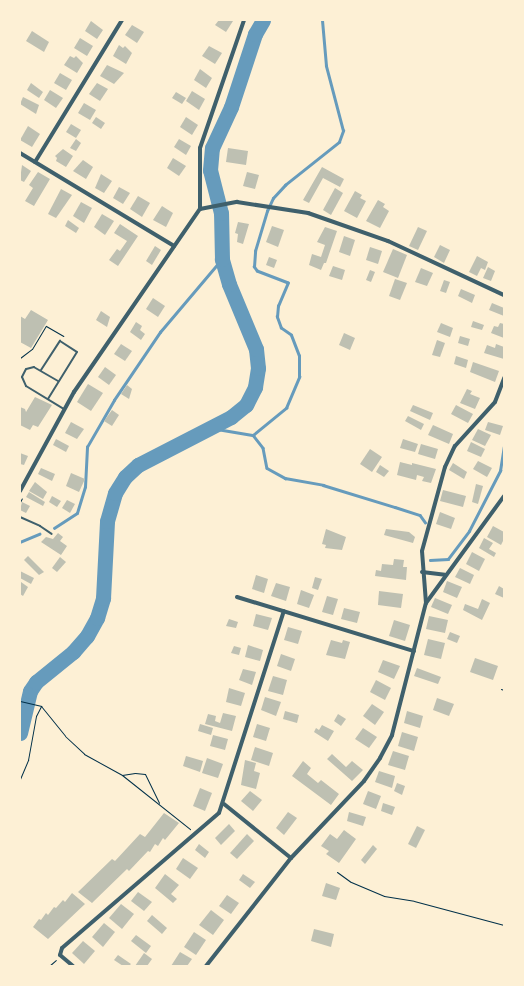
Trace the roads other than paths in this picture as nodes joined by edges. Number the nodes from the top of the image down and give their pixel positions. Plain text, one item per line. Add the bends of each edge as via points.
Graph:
1 (122, 20) edge
2 (244, 20) edge
3 (20, 153) edge
4 (35, 162) junction
5 (200, 209) junction
6 (174, 246) junction
7 (504, 295) edge
8 (41, 370) junction
9 (504, 378) edge
10 (59, 381) junction
11 (48, 399) junction
12 (64, 409) junction
13 (20, 479) edge
14 (25, 481) junction
15 (20, 491) edge
16 (504, 496) edge
17 (20, 517) edge
18 (52, 534) dead end
19 (422, 572) junction
20 (445, 575) junction
21 (238, 597) dead end
22 (426, 603) junction
23 (284, 611) junction
24 (414, 651) junction
25 (224, 804) junction
26 (292, 858) junction
27 (73, 966) edge
28 (206, 966) edge

1 - 4 street
2 - 5 street via 200,148
3 - 4 street
4 - 6 street
5 - 6 street
5 - 7 street via 228,203 308,213 377,237
6 - 12 street
8 - 10 lane
8 - 10 lane via 60,341 77,352
8 - 11 lane via 28,368 22,380
9 - 19 street via 495,402 460,440 447,462 422,552
10 - 11 lane
11 - 12 lane
12 - 14 street
13 - 14 street
14 - 15 street
16 - 20 street
17 - 18 lane
19 - 20 street
19 - 22 street
20 - 22 street
21 - 23 street
22 - 24 street
23 - 24 street
23 - 25 street
24 - 26 street via 392,735 380,758 364,782
25 - 26 street
25 - 27 street via 215,818 60,953
26 - 28 street

